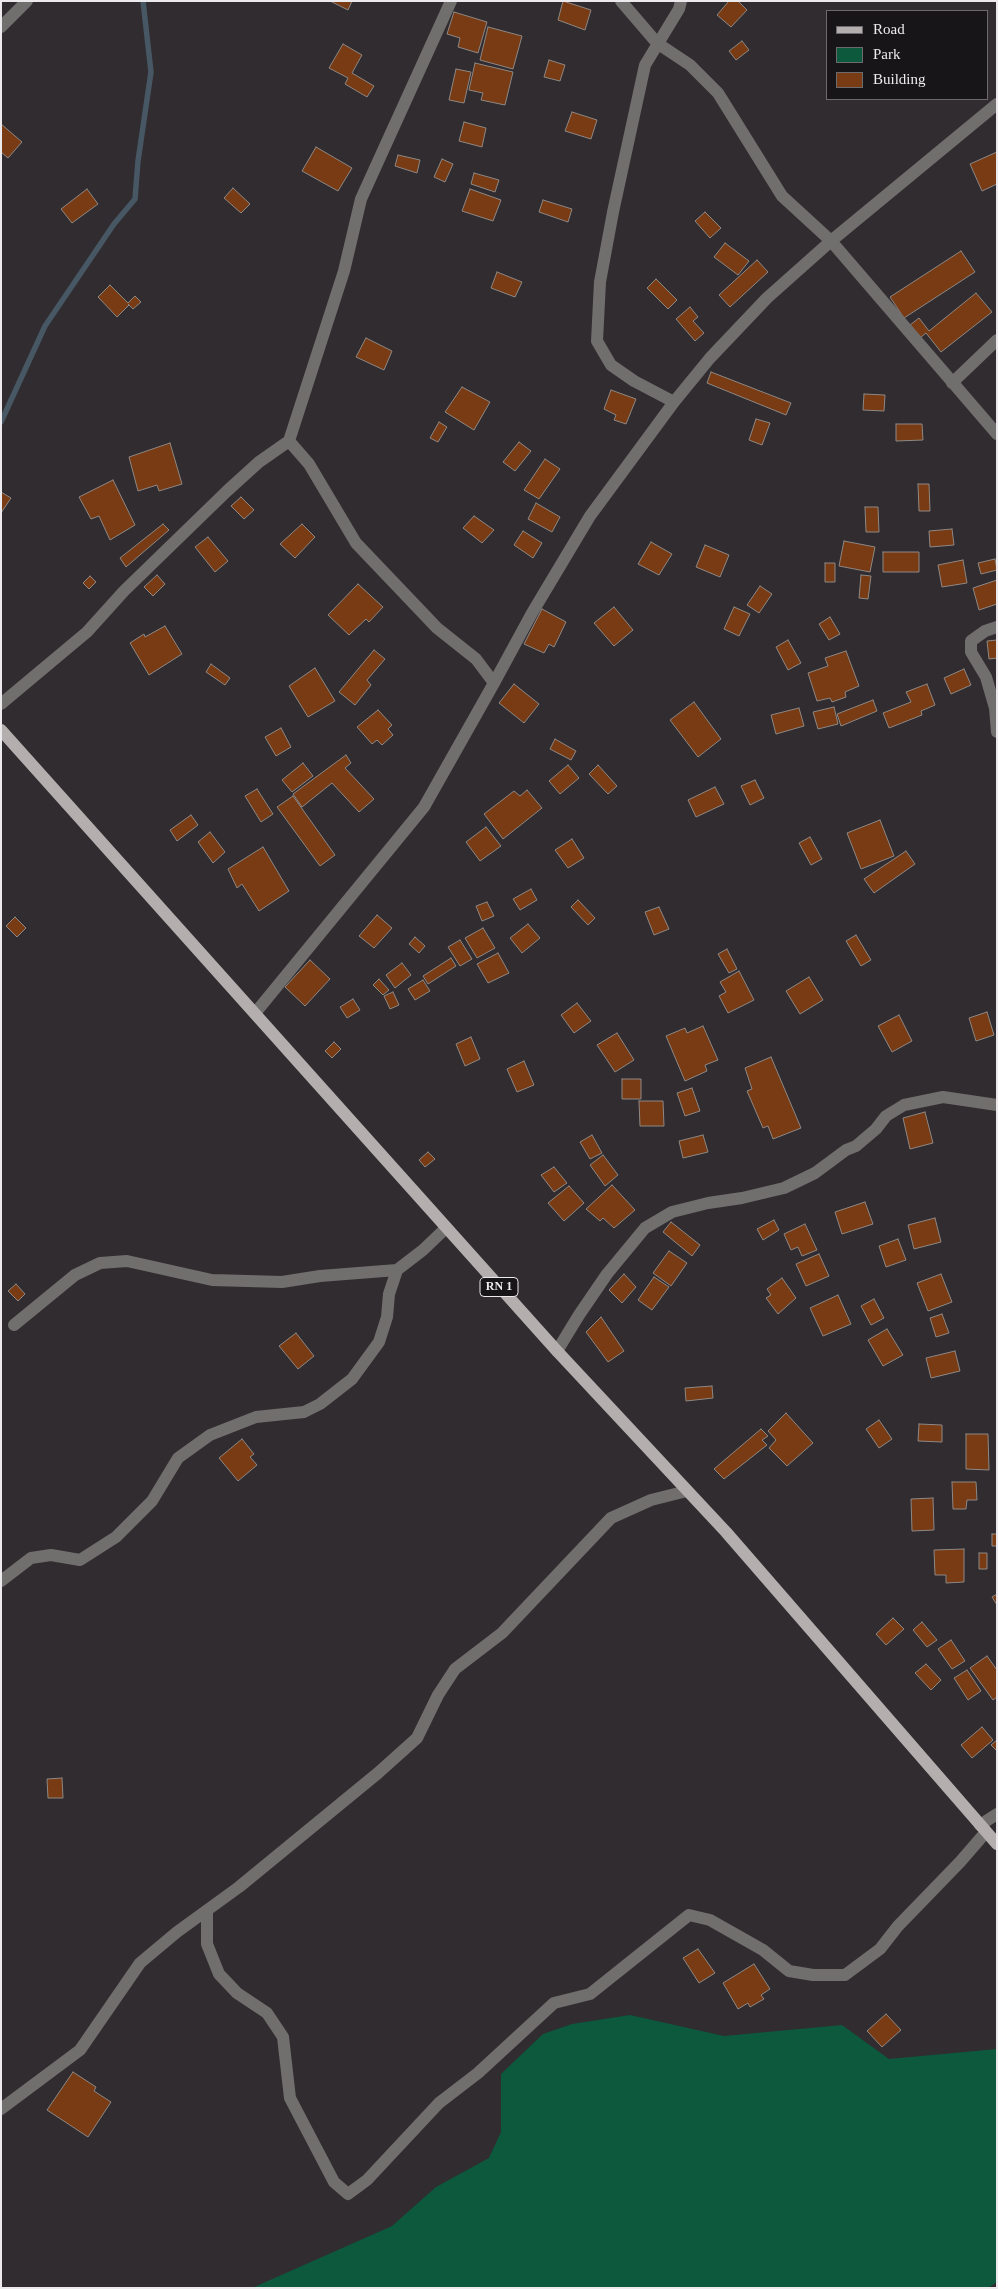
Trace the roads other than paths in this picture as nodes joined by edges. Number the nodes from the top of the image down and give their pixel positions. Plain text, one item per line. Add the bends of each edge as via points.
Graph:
1 (27, 1) edge
2 (451, 1) edge
3 (620, 1) edge
4 (681, 1) edge
5 (1, 27) edge
6 (657, 44) junction
7 (997, 104) edge
8 (831, 241) junction
9 (997, 340) edge
10 (952, 383) junction
11 (674, 402) junction
12 (997, 434) edge
13 (288, 441) junction
14 (997, 627) edge
15 (494, 683) junction
16 (1, 704) edge
17 (1, 730) edge
18 (997, 732) edge
19 (256, 1012) junction
20 (997, 1105) edge
21 (446, 1228) junction
22 (398, 1270) junction
23 (14, 1325) dead end
24 (557, 1351) junction
25 (687, 1490) junction
26 (1, 1581) edge
27 (997, 1814) edge
28 (983, 1828) junction
29 (997, 1844) edge
30 (207, 1911) junction
31 (1, 2109) edge

1 - 5 street
2 - 13 street via 361,199 344,271
3 - 6 street
4 - 6 street
6 - 8 street via 690,65 718,93 782,196
6 - 11 street via 645,65 613,212 600,282 597,340 612,365
7 - 8 street
8 - 10 street
8 - 11 street via 767,298
9 - 10 street
10 - 12 street
11 - 15 street via 590,516
13 - 15 street via 309,464 356,543 437,628 476,659
13 - 16 street via 227,491 124,591 87,632
14 - 18 street via 972,641 972,652 986,677 995,708
15 - 19 street via 424,807
17 - 19 main road, RN 1
19 - 21 main road, RN 1
20 - 24 street via 944,1097 904,1105 886,1116 856,1146 792,1185 672,1212 645,1228 607,1274
21 - 22 street
21 - 24 main road, RN 1
22 - 23 street via 282,1282 212,1280 127,1261 100,1264 75,1275
22 - 26 street via 389,1294 388,1317 379,1342 352,1379 304,1412 256,1417 210,1435 178,1458 152,1501 116,1537 80,1560 51,1555 31,1558
24 - 25 main road, RN 1
25 - 28 main road, RN 1
25 - 30 street via 651,1500 612,1518 502,1633 455,1669 438,1695 418,1738 239,1888
27 - 28 street
28 - 29 main road, RN 1
28 - 30 street via 960,1862 880,1948 845,1975 789,1971 763,1950 710,1920 689,1915 590,1994 554,2003 478,2073 439,2103 367,2180 348,2194 334,2182 290,2098 283,2037 267,2013 237,1994 219,1974 207,1944
30 - 31 street via 140,1963 80,2050

